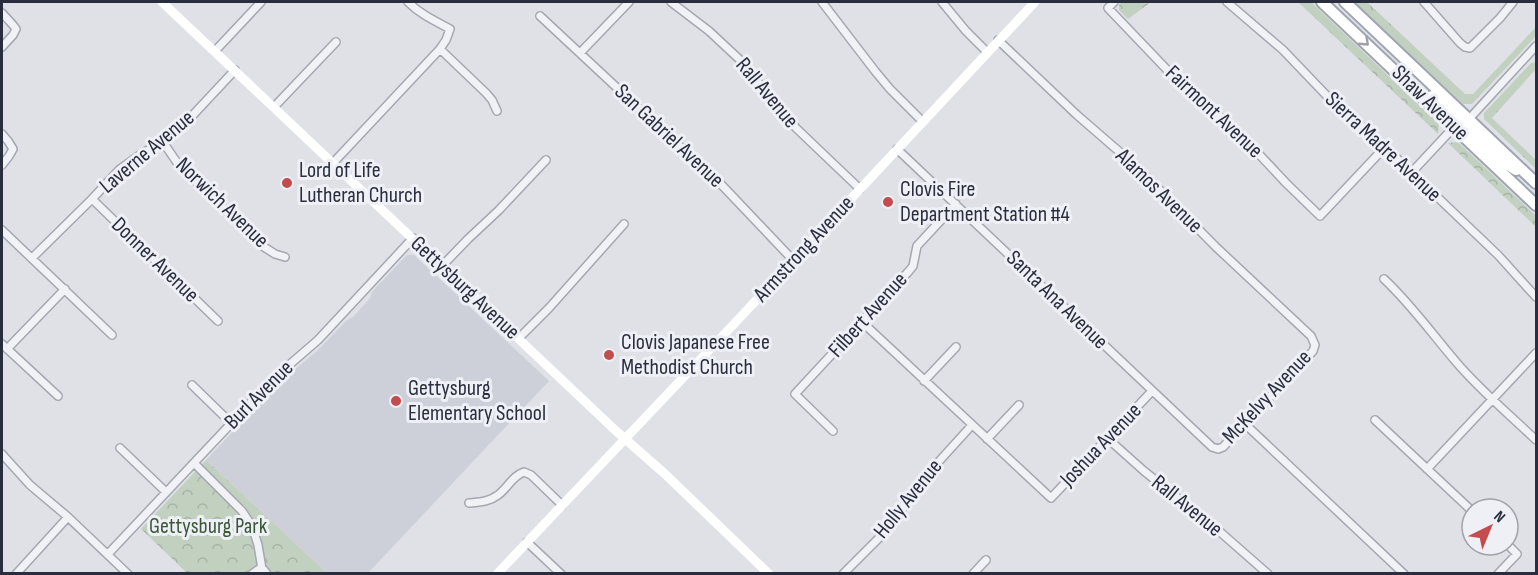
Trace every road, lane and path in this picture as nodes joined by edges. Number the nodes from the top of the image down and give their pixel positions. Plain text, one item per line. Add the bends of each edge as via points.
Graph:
1 (162, 2) edge
2 (261, 2) edge
3 (408, 2) edge
4 (629, 2) edge
5 (671, 2) edge
6 (822, 2) edge
7 (942, 2) edge
8 (1035, 2) edge
9 (1114, 2) edge
10 (1227, 2) edge
11 (1322, 2) edge
12 (1345, 2) edge
13 (1424, 2) edge
14 (1513, 2) edge
15 (2, 13) edge
16 (540, 16) dead end
17 (998, 40) junction
18 (336, 42) dead end
19 (2, 47) edge
20 (440, 49) junction
21 (1535, 50) edge
22 (215, 51) junction
23 (987, 52) junction
24 (580, 53) junction
25 (1387, 62) junction
26 (235, 70) junction
27 (274, 107) junction
28 (497, 111) dead end
29 (1469, 119) junction
30 (922, 121) junction
31 (1454, 127) junction
32 (2, 134) edge
33 (163, 142) junction
34 (1385, 147) junction
35 (897, 149) junction
36 (546, 160) dead end
37 (333, 163) junction
38 (2, 165) edge
39 (1412, 172) junction
40 (1536, 183) edge
41 (860, 189) junction
42 (92, 199) junction
43 (956, 204) junction
44 (1536, 205) edge
45 (624, 224) dead end
46 (2, 230) edge
47 (412, 238) junction
48 (285, 257) dead end
49 (32, 258) junction
50 (793, 260) junction
51 (442, 266) junction
52 (1384, 279) dead end
53 (65, 289) junction
54 (1536, 297) edge
55 (218, 321) dead end
56 (862, 322) junction
57 (112, 335) dead end
58 (519, 338) junction
59 (1315, 345) joint
60 (4, 346) edge
61 (956, 346) dead end
62 (1536, 353) edge
63 (924, 381) junction
64 (192, 385) dead end
65 (1152, 391) junction
66 (58, 396) dead end
67 (1493, 399) junction
68 (1019, 405) dead end
69 (1375, 420) dead end
70 (231, 423) junction
71 (1245, 424) junction
72 (972, 425) junction
73 (833, 431) dead end
74 (624, 438) junction
75 (1107, 438) junction
76 (987, 439) junction
77 (1536, 440) edge
78 (120, 448) dead end
79 (1218, 449) joint
80 (3, 459) edge
81 (194, 463) junction
82 (1427, 469) junction
83 (166, 492) junction
84 (1460, 500) edge
85 (469, 503) dead end
86 (562, 505) junction
87 (68, 517) junction
88 (527, 542) junction
89 (108, 554) junction
90 (1514, 557) edge
91 (986, 560) dead end
92 (264, 571) edge
93 (16, 573) edge
94 (128, 573) edge
95 (252, 573) edge
96 (497, 573) edge
97 (561, 573) edge
98 (769, 573) edge
99 (843, 573) edge
100 (973, 573) edge
101 (1268, 573) edge
102 (1404, 573) edge
103 (1498, 573) edge

1 - 22 street, Gettysburg Avenue
2 - 22 street
3 - 20 street via 450,29
4 - 24 street
5 - 41 street, Rall Avenue via 739,58 796,128
6 - 30 street via 890,89
7 - 23 street
8 - 17 street, Armstrong Avenue
9 - 34 street, Fairmont Avenue via 1108,8 1173,76 1242,135 1320,216
10 - 34 street, Sierra Madre Avenue
11 -> 25 main road, Shaw Avenue
12 - 29 main road, Shaw Avenue
13 - 14 street via 1460,43 1470,48
15 - 19 street via 16,29
16 - 24 street, San Gabriel Avenue
17 - 23 street, Armstrong Avenue
17 - 59 street, Alamos Avenue via 1145,174 1311,336
18 - 27 street
20 - 28 street via 486,93
20 - 37 street
21 - 29 street
22 - 26 street, Gettysburg Avenue
23 - 30 street, Armstrong Avenue
24 - 50 street, San Gabriel Avenue via 717,180
25 - 29 main road via 1415,80 1456,118
25 - 31 main road, Shaw Avenue
26 - 27 street, Gettysburg Avenue
26 - 33 street, Laverne Avenue
27 - 37 street, Gettysburg Avenue
29 - 40 main road, Shaw Avenue
30 - 35 street, Armstrong Avenue
31 - 39 street
31 - 40 main road via 1470,130 1505,163
31 - 44 main road, Shaw Avenue
32 - 38 street via 13,148
33 - 42 street, Laverne Avenue via 120,169
33 - 48 street, Norwich Avenue via 189,176 256,239
34 - 39 street, Sierra Madre Avenue
35 - 41 street, Armstrong Avenue
35 - 43 street, Santa Ana Avenue
36 - 51 street
37 - 47 street, Gettysburg Avenue
39 - 54 street, Sierra Madre Avenue
41 - 50 street, Armstrong Avenue
42 - 49 street, Laverne Avenue
42 - 55 street, Donner Avenue
43 - 56 street, Filbert Avenue via 917,246 909,271
43 - 65 street, Santa Ana Avenue
45 - 58 street
46 - 49 street
47 - 51 street, Gettysburg Avenue
47 - 70 street, Burl Avenue via 318,340 281,371
49 - 53 street
50 - 74 street, Armstrong Avenue
51 - 58 street, Gettysburg Avenue
52 - 67 street
53 - 57 street
53 - 60 street
56 - 63 street
56 - 73 street, Filbert Avenue via 795,394
58 - 74 street, Gettysburg Avenue
59 - 71 street, McKelvy Avenue
60 - 66 street
61 - 63 street
62 - 67 street
63 - 72 street
64 - 70 street
65 - 75 street, Joshua Avenue
65 - 79 street, Santa Ana Avenue
67 - 77 street
67 - 82 street
68 - 76 street
69 - 82 street
70 - 81 street, Burl Avenue
71 - 79 street, McKelvy Avenue
71 - 102 street
72 - 76 street
72 - 99 street, Holly Avenue via 913,490 896,520
74 - 86 street, Armstrong Avenue
74 - 98 street, Gettysburg Avenue
75 - 76 street, Joshua Avenue via 1051,498
75 - 101 street, Rall Avenue
78 - 83 street
80 - 87 street
81 - 83 street, Burl Avenue
81 - 92 street via 252,526
82 - 84 street
83 - 89 street, Burl Avenue
85 - 86 street via 498,496 524,472
86 - 88 street, Armstrong Avenue
87 - 89 street
87 - 93 street
88 - 96 street, Armstrong Avenue
88 - 97 street
89 - 94 street
90 - 103 street
91 - 100 street
92 - 95 street

